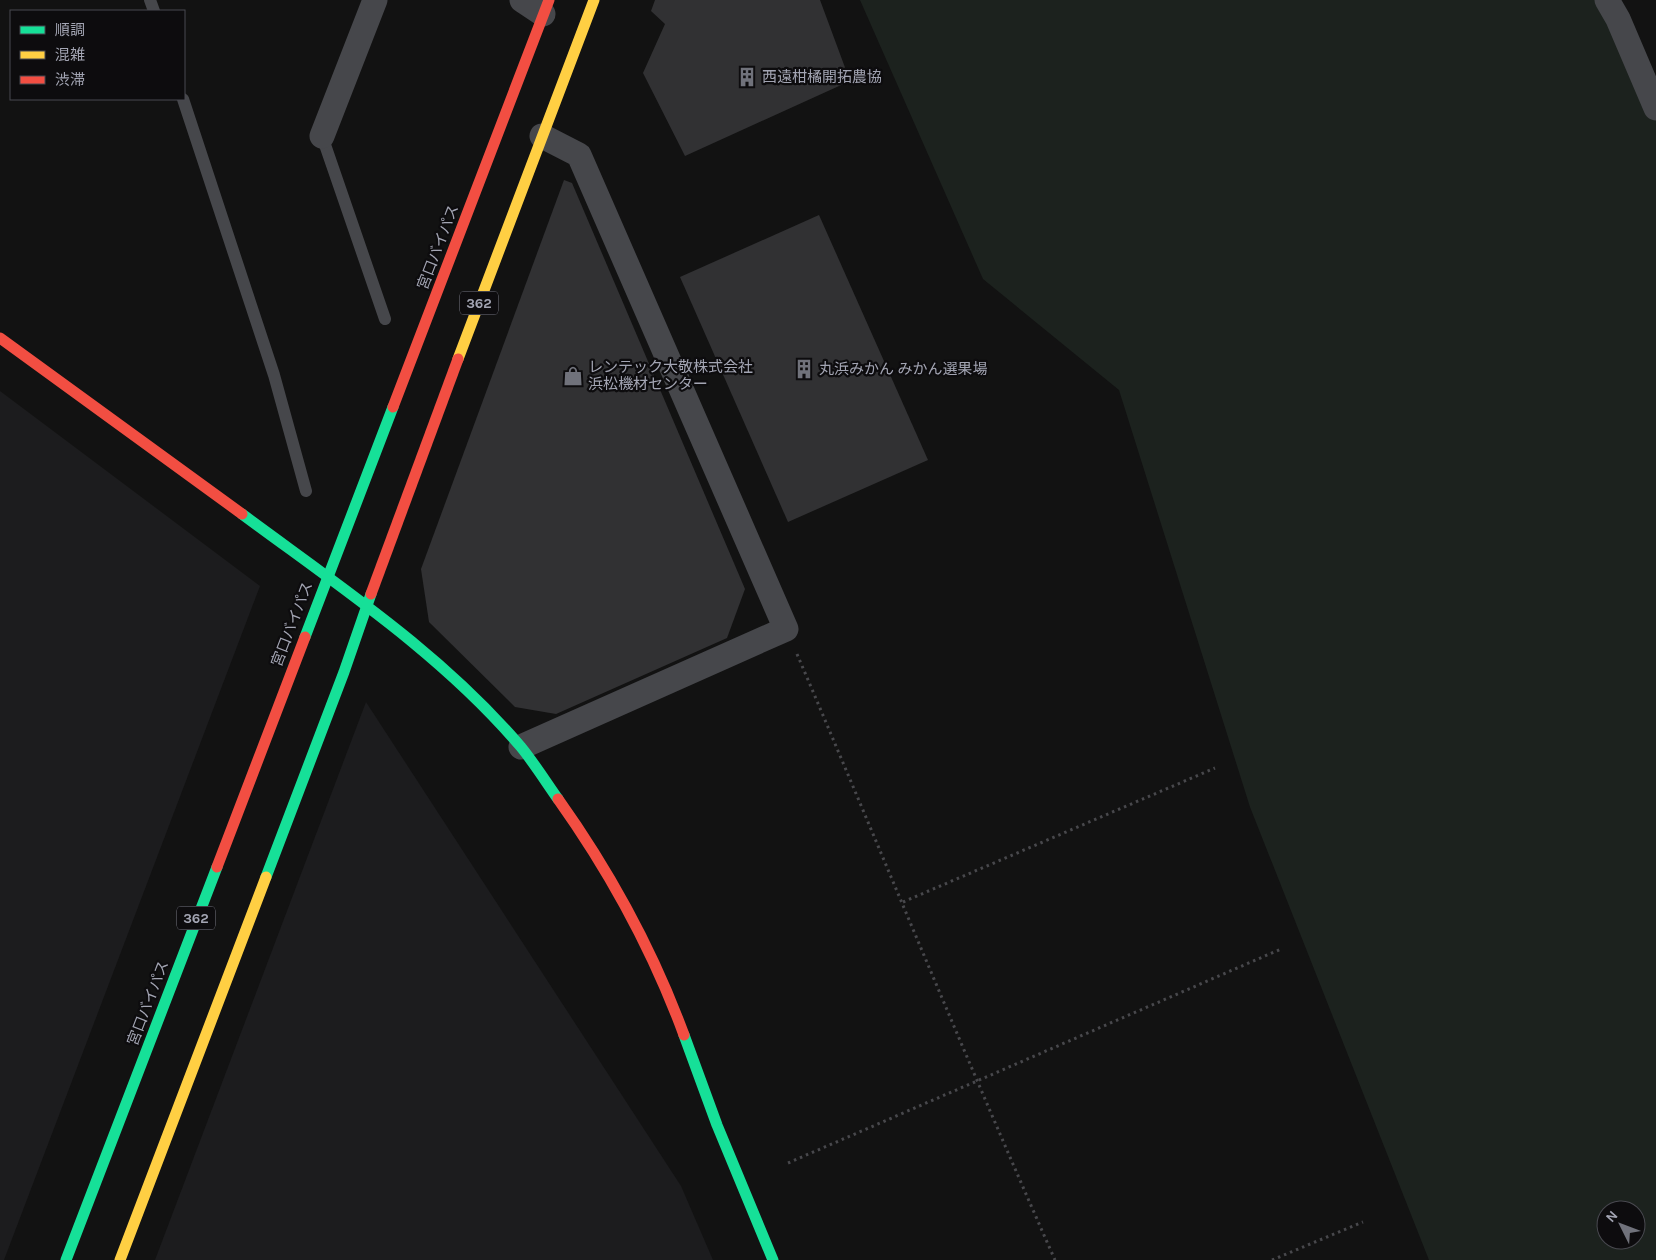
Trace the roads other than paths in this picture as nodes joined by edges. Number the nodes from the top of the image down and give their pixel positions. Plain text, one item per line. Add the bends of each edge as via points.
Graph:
1 (375, 0) edge
2 (522, 0) edge
3 (594, 0) edge
4 (1607, 0) edge
5 (546, 7) edge
6 (183, 100) edge
7 (1656, 108) edge
8 (322, 136) joint
9 (542, 136) junction
10 (385, 319) dead end
11 (0, 338) edge
12 (306, 491) dead end
13 (326, 576) junction
14 (368, 606) junction
15 (521, 748) junction
16 (66, 1260) edge
17 (120, 1260) edge
18 (773, 1260) edge

1 - 8 street
2 - 5 street
3 - 9 main road, 362
4 - 7 street via 1618,18
5 - 13 main road, 宮口バイパス / 362
6 - 12 lane via 274,375
8 - 10 lane
9 - 14 main road, 362 via 389,542
9 - 15 street via 579,155 786,628
11 - 13 main road
13 - 14 main road
13 - 16 main road, 宮口バイパス / 362
14 - 15 main road via 459,683
14 - 17 main road, 362
15 - 18 main road via 590,844 629,914 671,1001 717,1125

